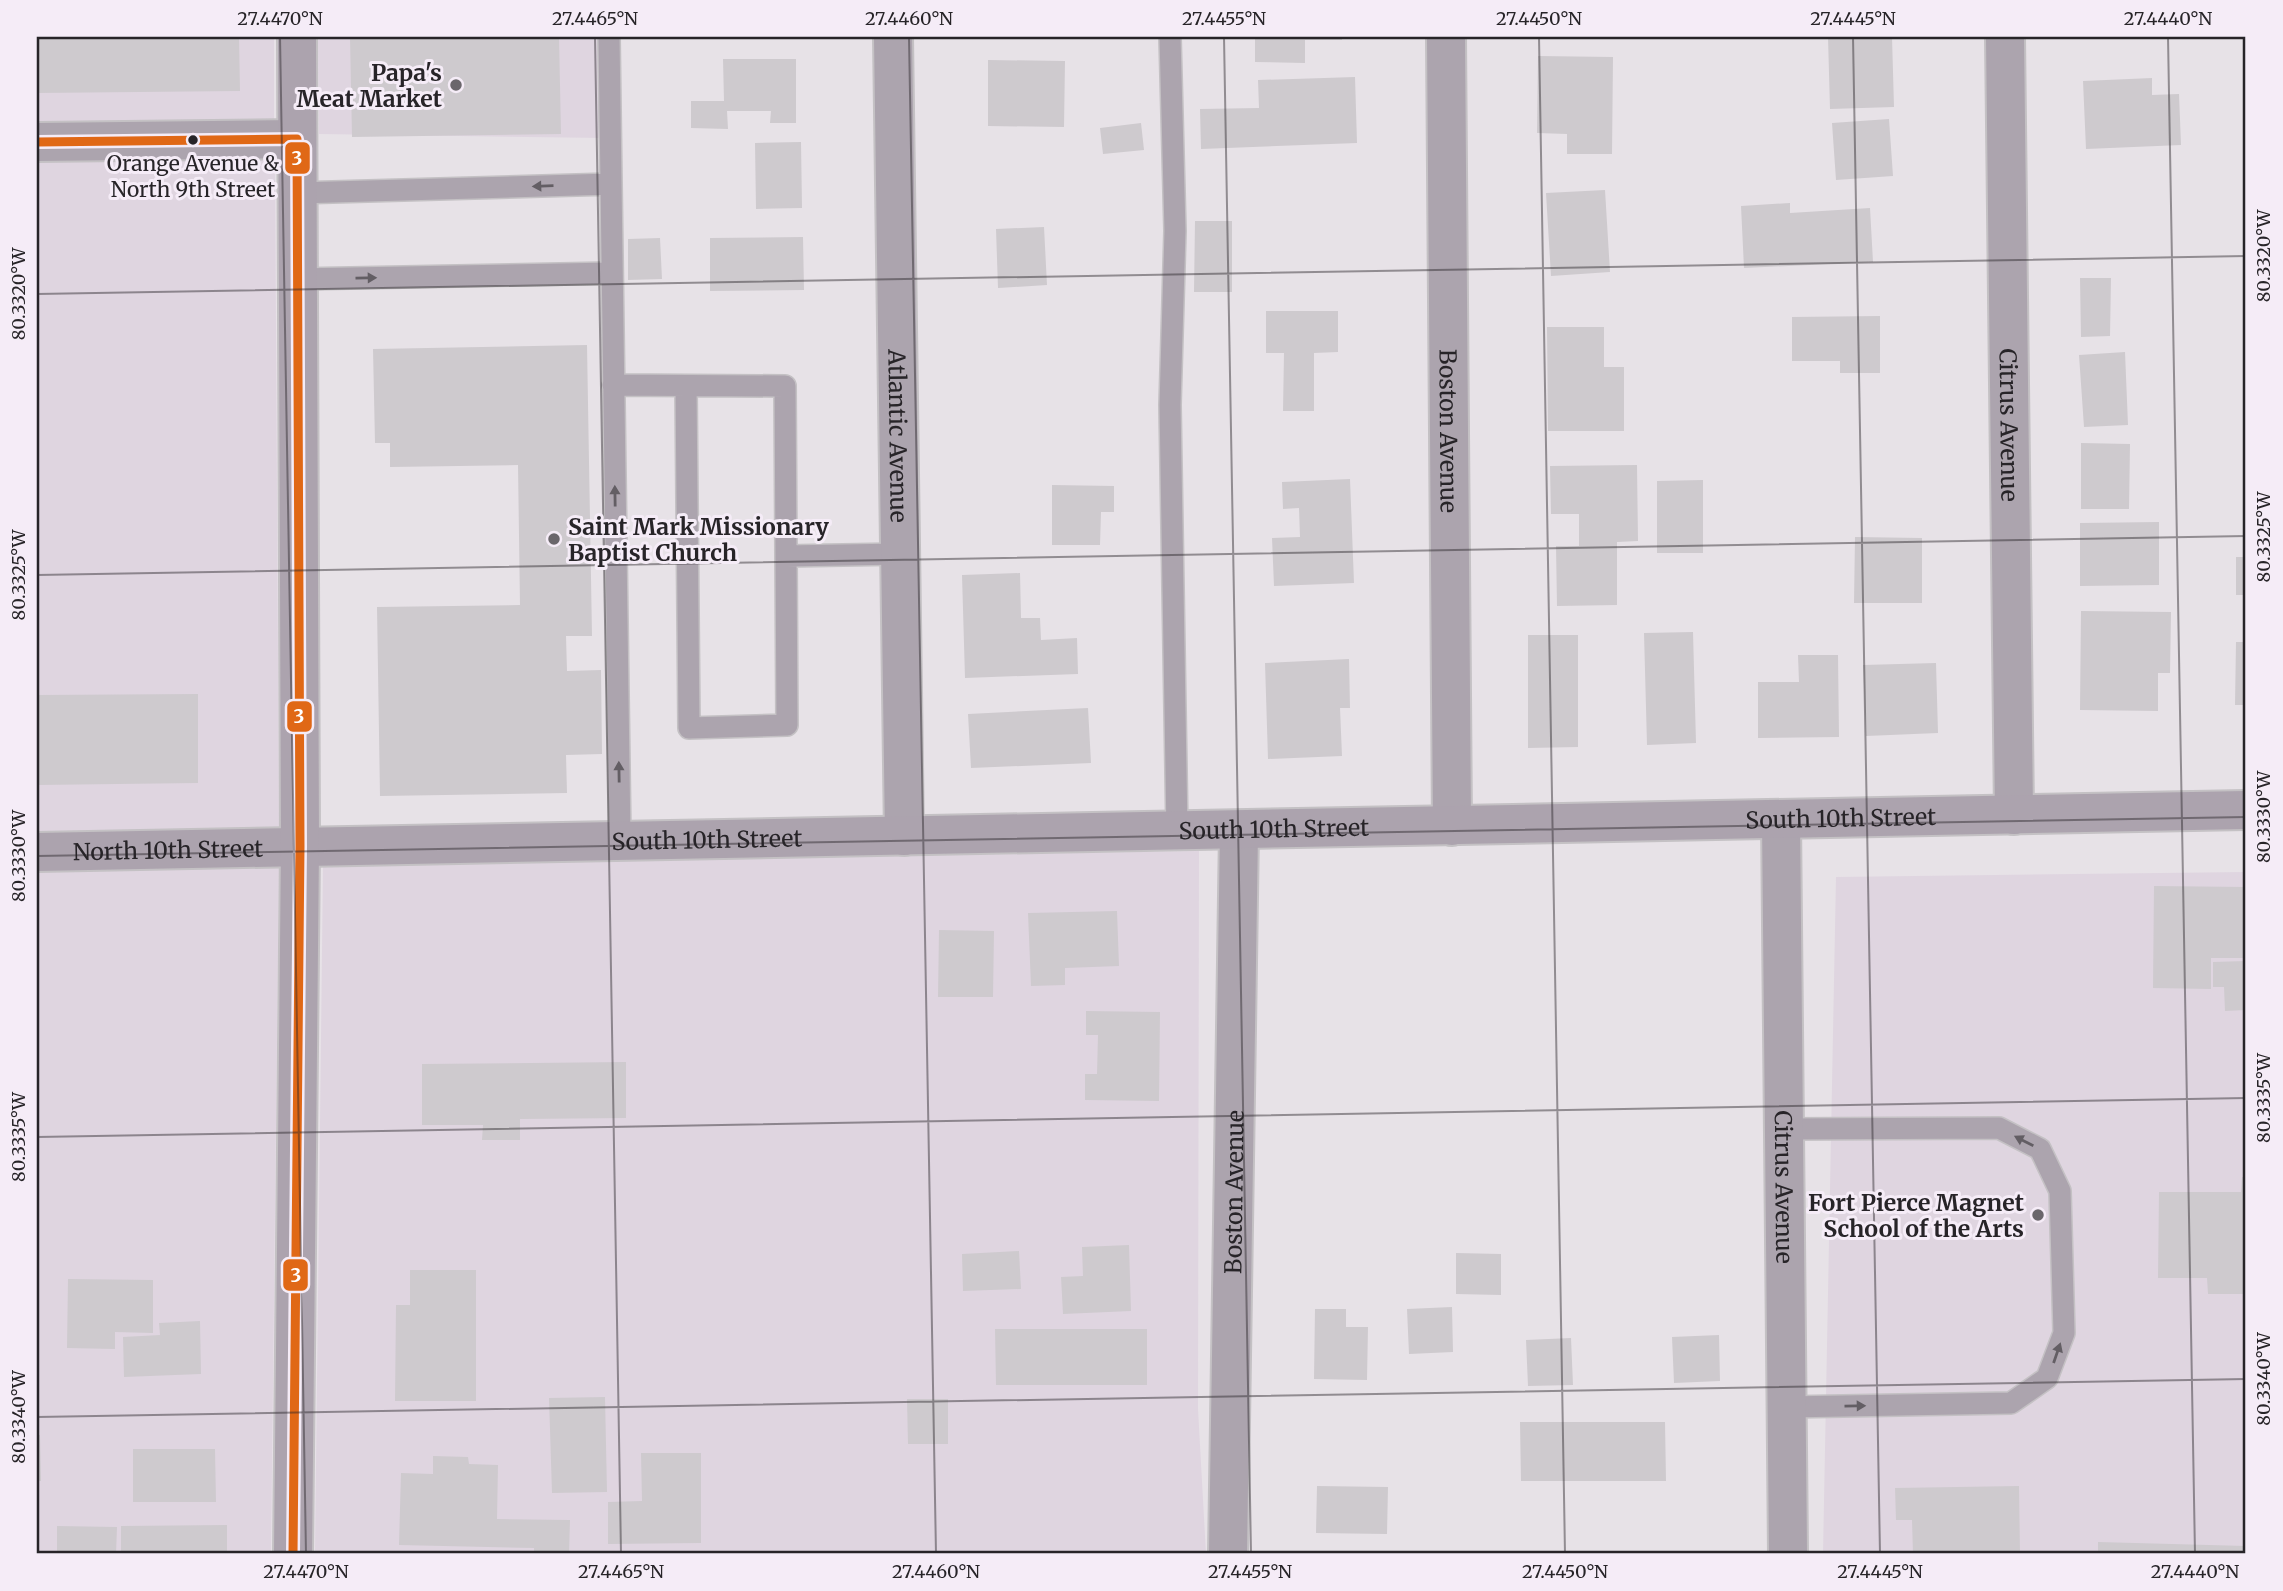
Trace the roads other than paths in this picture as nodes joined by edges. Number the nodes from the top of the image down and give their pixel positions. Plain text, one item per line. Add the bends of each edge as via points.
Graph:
1 (297, 37) edge
2 (609, 37) edge
3 (893, 37) edge
4 (1171, 37) edge
5 (1446, 37) edge
6 (2005, 37) edge
7 (297, 139) junction
8 (37, 142) edge
9 (611, 184) junction
10 (297, 193) junction
11 (612, 273) junction
12 (297, 279) junction
13 (613, 385) junction
14 (686, 386) junction
15 (900, 554) junction
16 (786, 556) junction
17 (2246, 810) edge
18 (2014, 815) junction
19 (1782, 819) junction
20 (1452, 826) junction
21 (1239, 831) junction
22 (1177, 832) junction
23 (904, 836) junction
24 (620, 841) junction
25 (300, 846) junction
26 (37, 852) edge
27 (1784, 1129) junction
28 (1787, 1407) junction
29 (293, 1554) edge
30 (1228, 1554) edge
31 (1788, 1554) edge

1 - 7 street
2 - 9 lane
3 - 15 street, Atlantic Avenue
4 - 22 lane via 1175,231 1170,405
5 - 20 street, Boston Avenue
6 - 18 street, Citrus Avenue
7 - 8 street
7 - 10 street
9 -> 10 lane
9 - 11 lane
10 - 12 street
12 -> 11 lane
11 - 13 lane
12 - 25 street
13 - 14 lane
24 -> 13 lane
14 - 16 lane via 785,386
14 - 16 lane via 689,728 787,725
15 - 16 lane
15 - 23 street, Atlantic Avenue
17 - 18 street, South 10th Street
18 - 19 street, South 10th Street
19 - 20 street, South 10th Street
19 - 27 street, Citrus Avenue
20 - 21 street, South 10th Street
21 - 22 street, South 10th Street
21 - 30 street, Boston Avenue
22 - 23 street, South 10th Street
23 - 24 street, South 10th Street
24 - 25 street, South 10th Street
25 - 26 street, North 10th Street
25 - 29 street
27 - 28 street, Citrus Avenue
28 -> 27 lane via 2011,1403 2047,1378 2064,1333 2060,1191 2040,1149 1999,1128
28 - 31 street, Citrus Avenue

